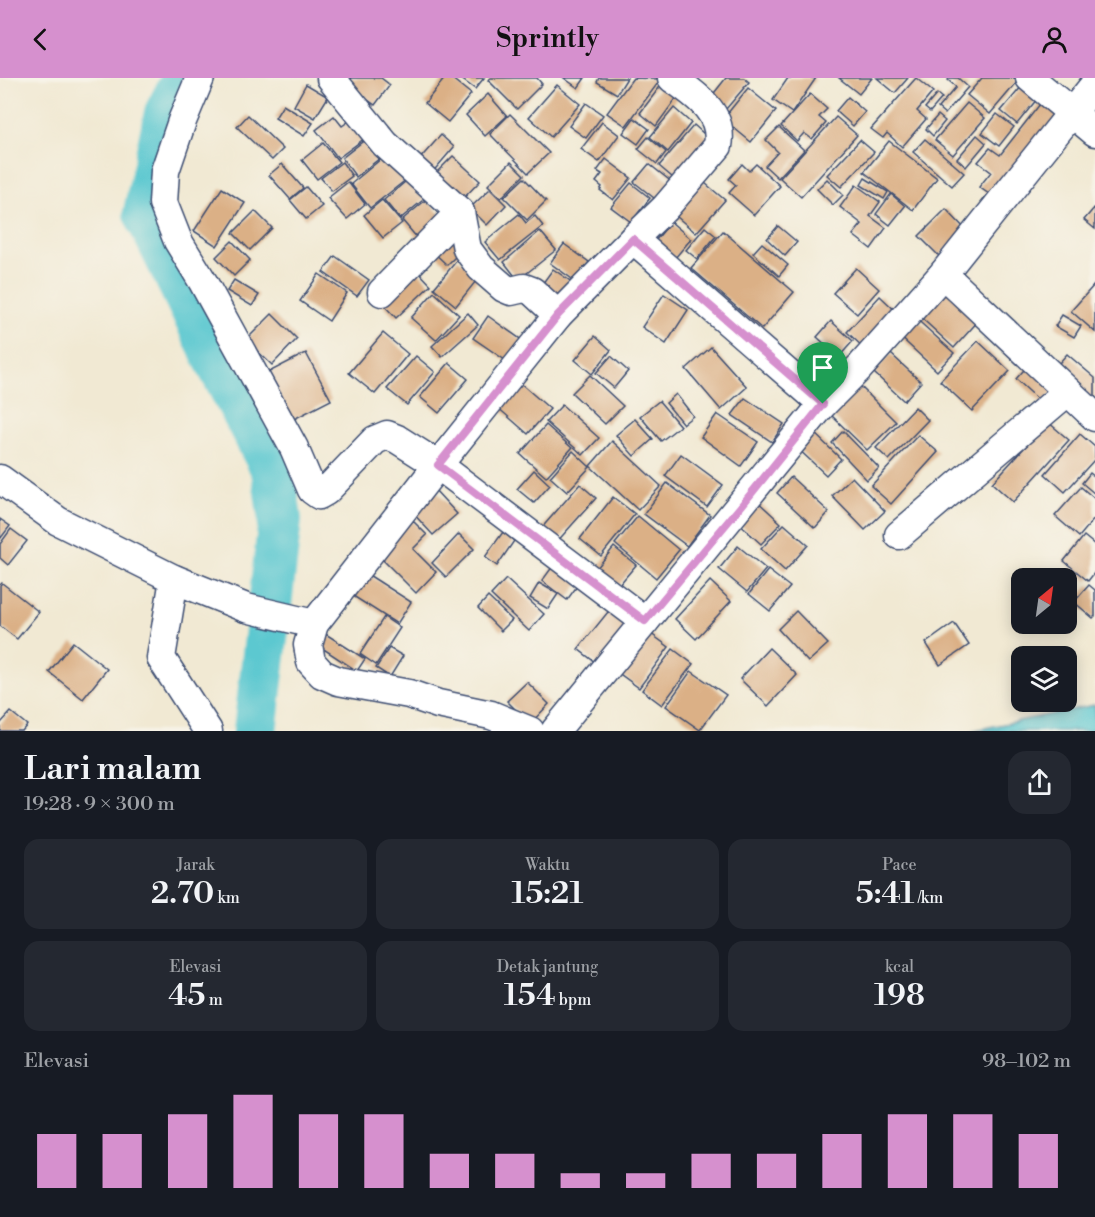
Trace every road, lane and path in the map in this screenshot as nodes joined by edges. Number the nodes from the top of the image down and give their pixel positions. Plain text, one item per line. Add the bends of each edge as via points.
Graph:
1 (200, 78) edge
2 (331, 78) edge
3 (1030, 78) edge
4 (690, 83) edge
5 (1095, 84) edge
6 (1072, 112) junction
7 (1095, 132) edge
8 (460, 212) junction
9 (633, 239) junction
10 (943, 274) junction
11 (382, 292) dead end
12 (558, 315) junction
13 (1067, 392) junction
14 (823, 404) junction
15 (1095, 417) edge
16 (438, 465) junction
17 (0, 479) edge
18 (899, 535) dead end
19 (174, 579) junction
20 (305, 621) junction
21 (645, 621) junction
22 (554, 729) edge
23 (208, 731) edge
24 (530, 731) edge

1 - 16 street via 165,171 164,203 178,241 294,448 312,490 319,495 326,491 375,440 387,435
2 - 8 street via 385,144
3 - 6 street
4 - 9 street via 714,114 718,146
5 - 6 street
6 - 7 street
6 - 10 street
8 - 11 street
8 - 12 street via 468,249 482,268 504,288 532,291
9 - 12 street
9 - 14 street
10 - 13 street
10 - 14 street
12 - 16 street
13 - 15 street
13 - 18 street
14 - 21 street
16 - 20 street
16 - 21 street
17 - 19 street via 58,522
19 - 20 street via 246,608
19 - 23 street via 160,658
20 - 24 street via 310,662 322,674 338,681 491,715
21 - 22 street

